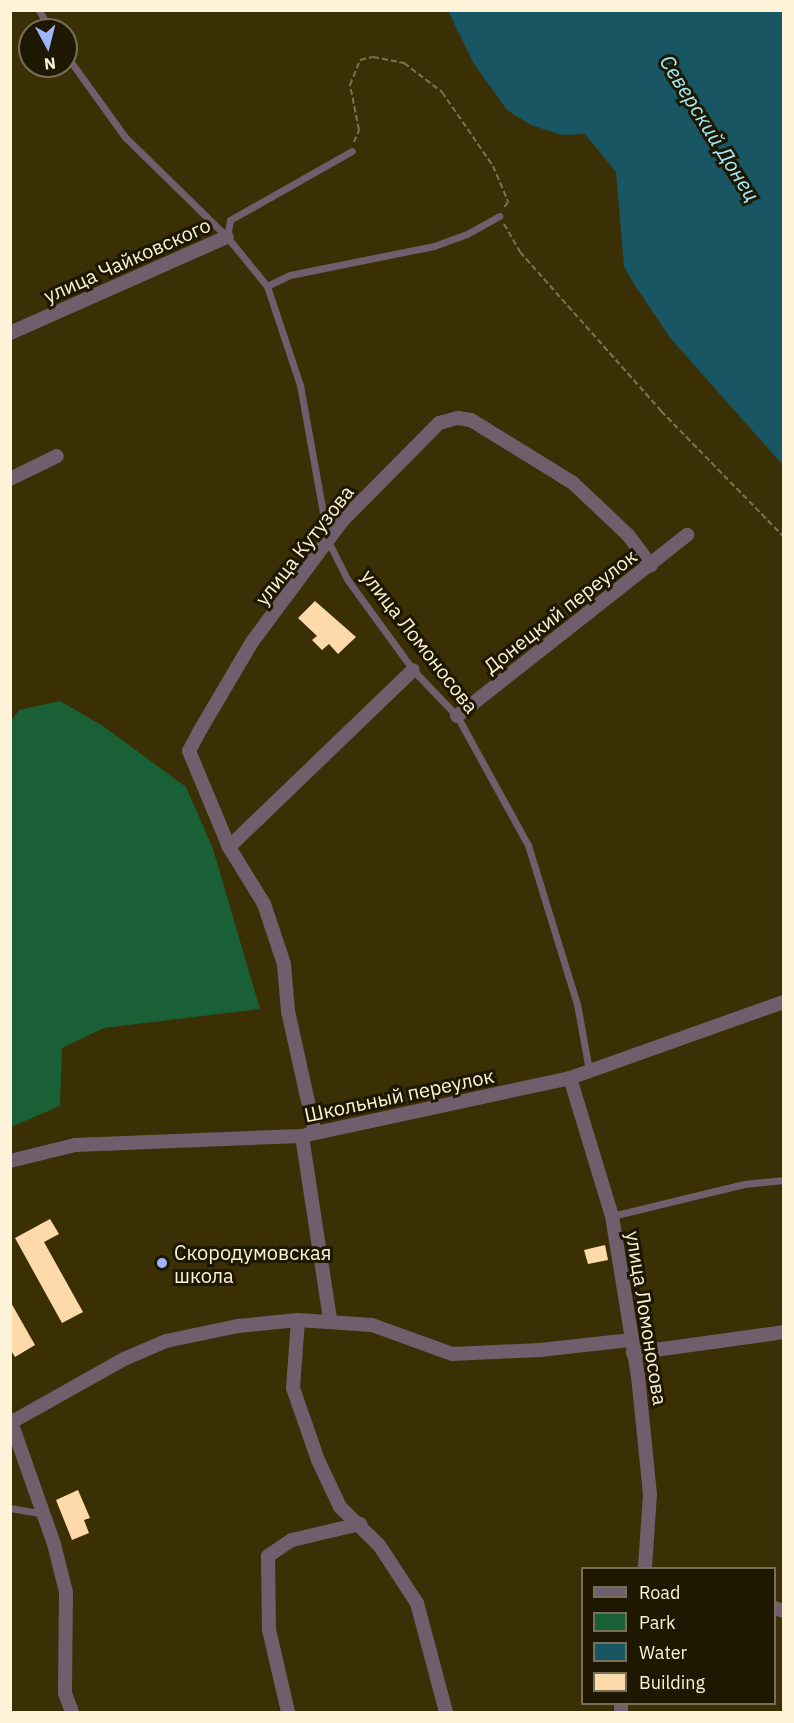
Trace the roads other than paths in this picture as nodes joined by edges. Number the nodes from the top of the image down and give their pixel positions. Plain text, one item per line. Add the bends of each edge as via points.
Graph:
1 (78, 72) edge
2 (352, 151) road end
3 (499, 216) road end
4 (227, 237) junction
5 (267, 286) junction
6 (10, 333) edge
7 (57, 456) dead end
8 (10, 479) edge
9 (687, 535) dead end
10 (328, 541) junction
11 (651, 565) junction
12 (413, 670) junction
13 (457, 716) junction
14 (229, 847) junction
15 (783, 1002) edge
16 (589, 1070) junction
17 (570, 1078) junction
18 (309, 1134) junction
19 (10, 1161) edge
20 (783, 1180) edge
21 (612, 1216) junction
22 (330, 1319) junction
23 (298, 1320) junction
24 (783, 1332) edge
25 (632, 1346) junction
26 (11, 1422) edge
27 (10, 1508) edge
28 (43, 1514) junction
29 (360, 1524) junction
30 (645, 1567) edge
31 (72, 1713) edge
32 (288, 1713) edge
33 (446, 1713) edge

1 - 4 lane, улица Ломоносова via 125,137
2 - 4 lane via 230,220
3 - 5 lane via 434,246 290,275
4 - 5 lane, улица Ломоносова
4 - 6 street, улица Чайковского
5 - 10 lane, улица Ломоносова via 300,385
7 - 8 street
9 - 11 street, Донецкий переулок
10 - 11 street, улица Кутузова via 343,520 439,423 458,418 471,420 573,483 628,535
10 - 12 lane, улица Ломоносова via 347,579
10 - 14 street, улица Кутузова via 252,642 189,751
11 - 13 street, Донецкий переулок
12 - 13 lane, улица Ломоносова
12 - 14 street
13 - 16 lane, улица Ломоносова via 528,845 577,1004
14 - 18 street, улица Кутузова via 264,904 284,964
15 - 16 street, Школьный переулок
16 - 17 street, Школьный переулок
17 - 18 street, Школьный переулок
17 - 21 street, улица Ломоносова
18 - 19 street, Школьный переулок via 75,1145
18 - 22 street, улица Кутузова
20 - 21 lane via 744,1184
21 - 25 street, улица Ломоносова
22 - 23 street
22 - 25 street via 372,1324 452,1354
23 - 26 street via 166,1341 123,1359
23 - 29 street via 292,1388 340,1507
24 - 25 street
25 - 30 street, улица Ломоносова via 650,1494
26 - 28 street
27 - 28 lane
28 - 31 street via 66,1592 65,1693
29 - 32 street via 292,1540 274,1548 268,1556 269,1630
29 - 33 street via 417,1603

